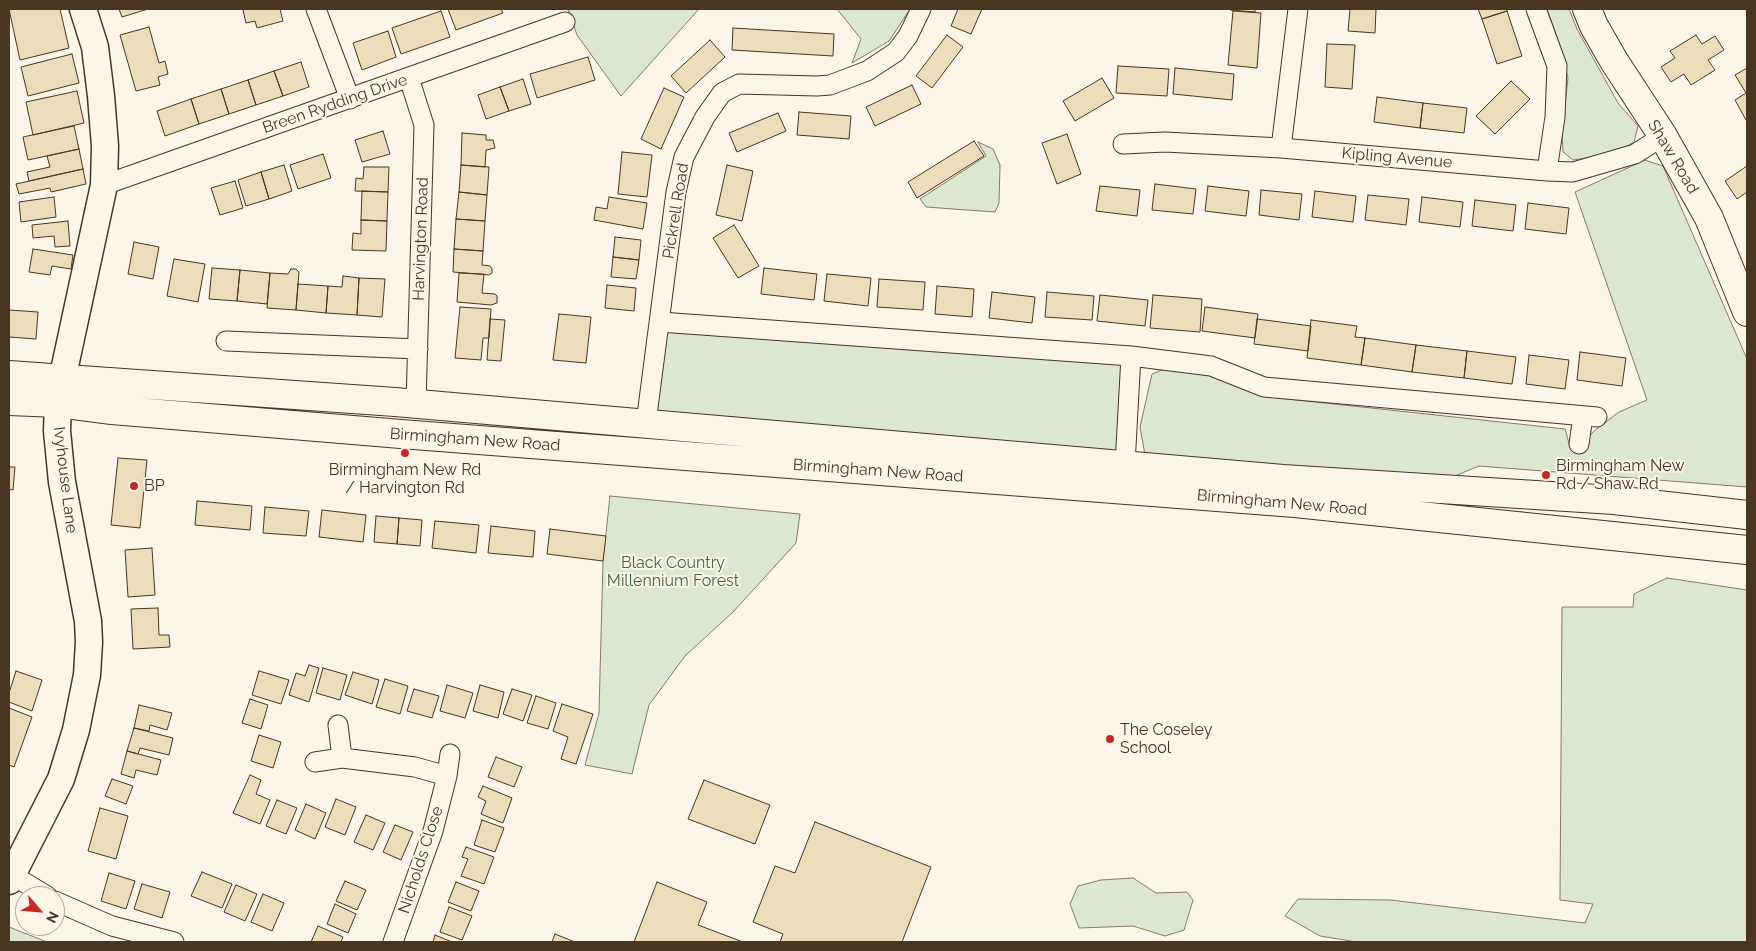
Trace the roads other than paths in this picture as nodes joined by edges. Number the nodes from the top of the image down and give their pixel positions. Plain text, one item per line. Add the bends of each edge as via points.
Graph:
1 (82, 9) edge
2 (316, 9) edge
3 (921, 9) edge
4 (1298, 9) edge
5 (1536, 9) edge
6 (1587, 9) edge
7 (565, 22) dead end
8 (409, 78) junction
9 (350, 99) junction
10 (1663, 136) junction
11 (1123, 144) dead end
12 (1280, 148) junction
13 (1547, 171) junction
14 (104, 185) junction
15 (1747, 312) edge
16 (660, 322) junction
17 (226, 341) dead end
18 (418, 349) junction
19 (1131, 356) junction
20 (9, 375) edge
21 (60, 392) junction
22 (9, 401) edge
23 (416, 403) junction
24 (646, 423) junction
25 (414, 435) junction
26 (1579, 444) dead end
27 (643, 453) junction
28 (1125, 465) junction
29 (1747, 515) edge
30 (1747, 550) edge
31 (338, 724) dead end
32 (450, 754) dead end
33 (342, 758) junction
34 (315, 762) dead end
35 (447, 776) junction
36 (10, 878) edge
37 (26, 886) edge
38 (65, 905) edge
39 (174, 942) edge
40 (393, 942) edge

1 - 14 street, Ivyhouse Lane via 95,46 105,146
2 - 9 street
3 - 16 street, Pickrell Road via 896,52 867,71 830,85 739,84 722,93 698,128 684,157 676,192
4 - 12 street
5 - 13 street via 1557,66 1555,117
6 - 10 main road, Shaw Road via 1614,61
7 - 8 street, Breen Rydding Drive
8 - 9 street, Breen Rydding Drive
8 - 18 street, Harvington Road via 424,125
9 - 14 street, Breen Rydding Drive
10 - 13 street, Kipling Avenue via 1635,154 1573,172
10 - 15 main road, Shaw Road via 1709,218
11 - 12 street, Kipling Avenue via 1165,142
12 - 13 street, Kipling Avenue
14 - 21 street, Ivyhouse Lane
16 - 19 street
16 - 24 street, Pickrell Road
17 - 18 street
18 - 23 street, Harvington Road
19 - 26 street via 1211,366 1264,387 1590,417
19 - 28 street
20 - 21 main road, Birmingham New Road
21 - 22 main road, Birmingham New Road
21 - 23 main road, Birmingham New Road
21 - 25 main road, Birmingham New Road via 112,410
21 - 36 street, Ivyhouse Lane via 57,444 88,621 87,675 76,730 60,779
23 - 24 main road, Birmingham New Road
23 - 25 main road
24 - 27 main road
24 - 28 main road, Birmingham New Road
25 - 27 main road, Birmingham New Road
27 - 30 main road, Birmingham New Road via 1295,503
28 - 29 main road, Birmingham New Road via 1282,479 1614,500
31 - 33 street
32 - 35 street, Nicholds Close
33 - 34 street
33 - 35 street via 415,767
35 - 40 street, Nicholds Close via 433,831
36 - 37 street
38 - 39 street via 112,926

